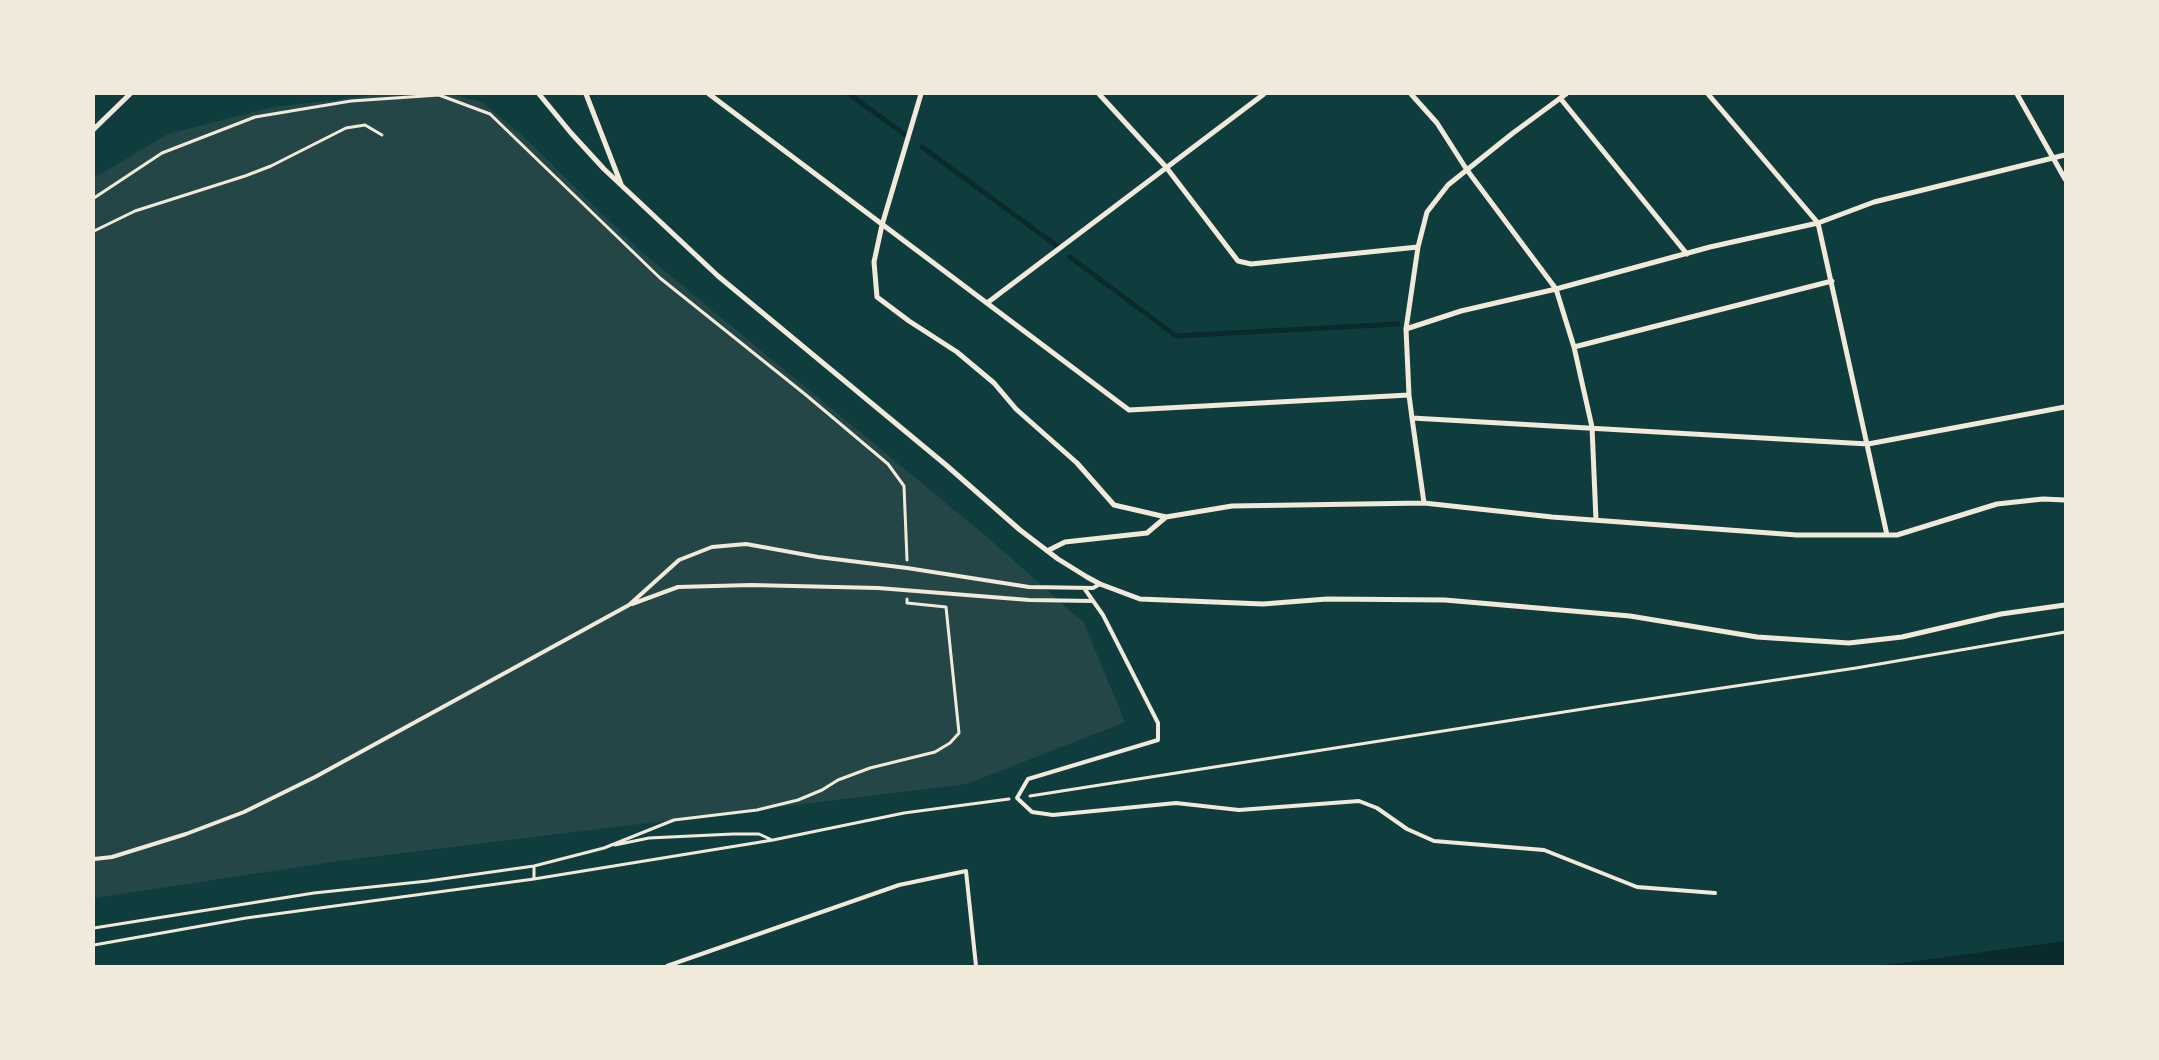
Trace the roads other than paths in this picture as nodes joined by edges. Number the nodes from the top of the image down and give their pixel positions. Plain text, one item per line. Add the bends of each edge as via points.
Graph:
1 (130, 94) edge
2 (539, 94) edge
3 (586, 94) edge
4 (709, 94) edge
5 (921, 94) edge
6 (1099, 94) edge
7 (1264, 94) edge
8 (1412, 94) edge
9 (1566, 94) edge
10 (1708, 94) edge
11 (2016, 94) edge
12 (1560, 98) junction
13 (94, 130) edge
14 (2065, 155) edge
15 (2055, 158) junction
16 (1166, 167) junction
17 (1467, 170) junction
18 (2065, 179) edge
19 (621, 185) junction
20 (1818, 223) junction
21 (882, 225) junction
22 (1418, 247) junction
23 (1687, 254) junction
24 (1832, 282) junction
25 (1556, 289) junction
26 (987, 303) junction
27 (1406, 329) junction
28 (1574, 348) junction
29 (1409, 395) junction
30 (2065, 407) edge
31 (1412, 418) junction
32 (1592, 427) junction
33 (1868, 444) junction
34 (2065, 500) edge
35 (1424, 503) junction
36 (1166, 518) junction
37 (1596, 520) junction
38 (1887, 535) junction
39 (1047, 551) junction
40 (1100, 584) junction
41 (1084, 588) junction
42 (1093, 601) junction
43 (629, 605) junction
44 (2065, 605) edge
45 (94, 860) edge
46 (1715, 893) dead end
47 (667, 966) edge
48 (976, 966) edge

1 - 13 street
2 - 19 street via 571,134
3 - 19 street
4 - 21 street
5 - 21 street
6 - 16 street
7 - 16 street
8 - 17 street via 1437,123
9 - 12 street
10 - 20 street
11 - 15 street
12 - 17 street
12 - 23 street
14 - 15 street
15 - 18 street
15 - 20 street via 1874,202
16 - 22 street via 1238,261 1251,264
16 - 26 street
17 - 22 street via 1426,212
17 - 25 street
19 - 39 street via 718,276
20 - 23 street
20 - 24 street
21 - 26 street
21 - 36 street via 874,262 876,297 957,352 994,384 1016,409 1078,463 1114,505
22 - 27 street
23 - 25 street
24 - 28 street
24 - 33 street
25 - 27 street via 1460,311
25 - 28 street
26 - 29 street via 1129,410
27 - 29 street
28 - 32 street
29 - 31 street
30 - 33 street
31 - 32 street
31 - 35 street
32 - 33 street
32 - 37 street
33 - 38 street
34 - 38 street via 1997,504 1897,535
35 - 36 street via 1232,506
35 - 37 street
36 - 39 street via 1147,533 1065,542
37 - 38 street via 1797,535
39 - 40 street
40 - 41 lane
40 - 44 street via 1140,599 1263,604 1327,599 1446,600 1630,616 1757,638 1849,643
41 - 42 lane
41 - 43 lane via 1029,587 746,544 712,547 679,560
42 - 43 lane via 1029,600 878,588 678,586
42 - 46 lane via 1158,723 1158,740 1028,779 1017,798 1032,812 1053,815 1176,803 1239,810 1359,801 1434,841 1544,850 1637,887
43 - 45 lane via 315,777 244,812 186,834
47 - 48 lane via 899,885 966,870

